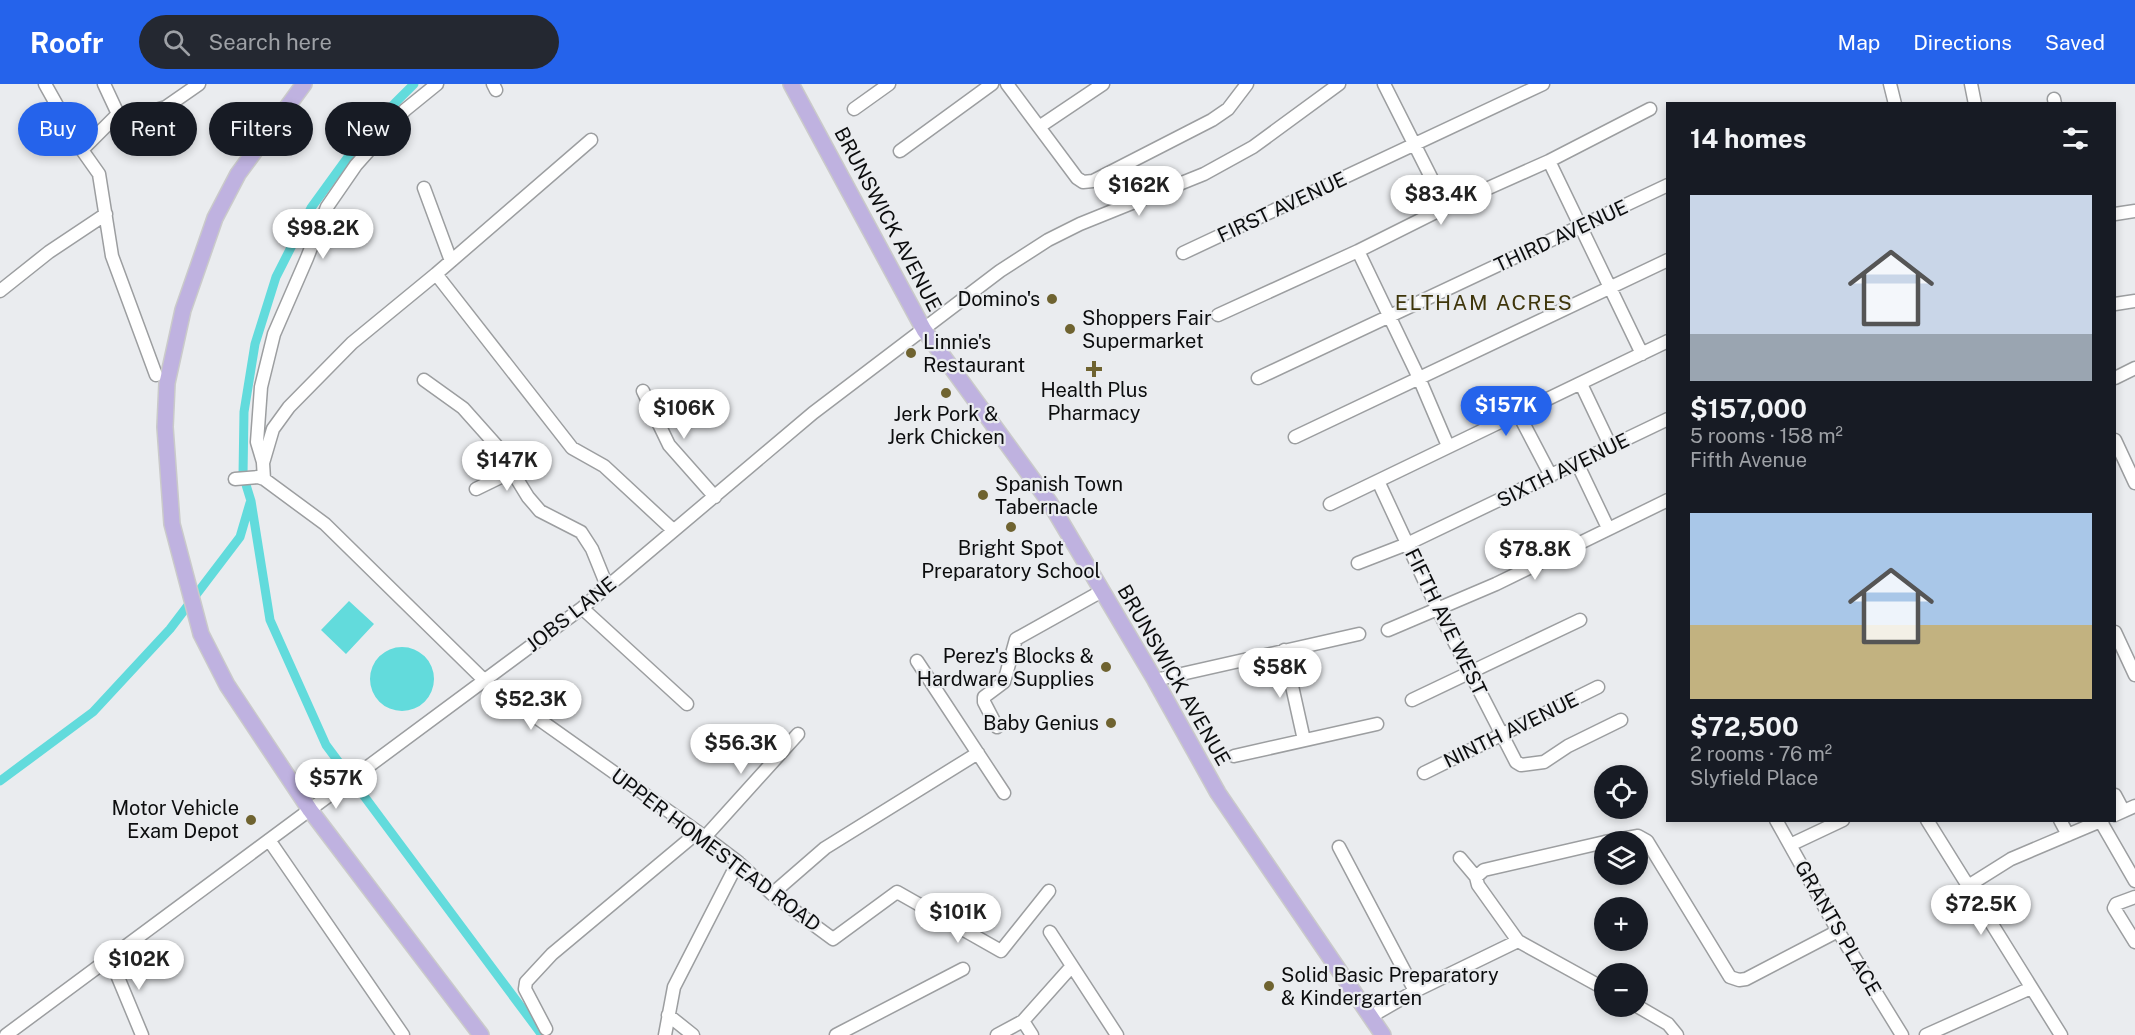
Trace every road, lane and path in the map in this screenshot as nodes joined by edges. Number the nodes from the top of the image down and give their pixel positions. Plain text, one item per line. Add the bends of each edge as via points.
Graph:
1 (45, 84) edge
2 (104, 84) edge
3 (199, 84) edge
4 (304, 84) edge
5 (437, 84) edge
6 (791, 84) edge
7 (889, 84) edge
8 (992, 84) edge
9 (1006, 84) edge
10 (1103, 84) edge
11 (1247, 84) edge
12 (1339, 84) edge
13 (1383, 84) edge
14 (1543, 84) edge
15 (1890, 84) edge
16 (1971, 84) edge
17 (55, 102) edge
18 (112, 102) edge
19 (173, 102) edge
20 (1894, 102) edge
21 (1975, 102) edge
22 (854, 109) dead end
23 (1650, 109) dead end
24 (110, 122) edge
25 (1039, 127) junction
26 (98, 134) edge
27 (591, 140) dead end
28 (1413, 146) junction
29 (900, 151) dead end
30 (86, 156) edge
31 (1549, 161) junction
32 (1666, 186) edge
33 (424, 188) dead end
34 (1446, 207) junction
35 (2135, 211) edge
36 (106, 214) junction
37 (2116, 214) edge
38 (1581, 226) junction
39 (1358, 251) junction
40 (1183, 253) dead end
41 (451, 261) junction
42 (1666, 261) edge
43 (436, 274) junction
44 (1610, 290) junction
45 (0, 291) edge
46 (2135, 301) edge
47 (2116, 304) edge
48 (1218, 315) dead end
49 (1389, 317) junction
50 (924, 330) junction
51 (1666, 342) edge
52 (1642, 354) junction
53 (2135, 368) edge
54 (156, 375) dead end
55 (1258, 378) dead end
56 (1419, 378) junction
57 (2116, 378) edge
58 (424, 380) dead end
59 (1581, 384) junction
60 (643, 391) dead end
61 (1519, 415) junction
62 (1666, 420) edge
63 (1295, 437) dead end
64 (2116, 442) edge
65 (1448, 446) junction
66 (1611, 447) junction
67 (263, 463) junction
68 (1577, 463) junction
69 (511, 472) junction
70 (1551, 476) junction
71 (261, 478) junction
72 (235, 479) dead end
73 (1378, 481) junction
74 (2135, 483) edge
75 (476, 489) dead end
76 (714, 497) junction
77 (1666, 501) edge
78 (1330, 504) dead end
79 (1608, 528) junction
80 (673, 530) junction
81 (1407, 544) junction
82 (1358, 563) dead end
83 (607, 586) junction
84 (1102, 591) junction
85 (582, 608) junction
86 (1438, 610) junction
87 (1580, 620) dead end
88 (1388, 630) dead end
89 (1359, 634) dead end
90 (2116, 634) edge
91 (1284, 650) junction
92 (917, 661) dead end
93 (1470, 672) junction
94 (2135, 675) edge
95 (1155, 680) junction
96 (485, 681) junction
97 (1598, 687) dead end
98 (1412, 700) dead end
99 (687, 704) dead end
100 (1621, 720) dead end
101 (1377, 724) dead end
102 (997, 727) dead end
103 (1502, 733) junction
104 (798, 734) dead end
105 (1304, 740) junction
106 (978, 753) junction
107 (1234, 756) dead end
108 (1424, 773) dead end
109 (1004, 793) dead end
110 (2116, 797) edge
111 (310, 810) junction
112 (2124, 810) edge
113 (1777, 822) edge
114 (1839, 822) edge
115 (1928, 822) edge
116 (2061, 822) edge
117 (2100, 822) edge
118 (2103, 822) edge
119 (702, 834) junction
120 (2068, 835) junction
121 (269, 840) junction
122 (1648, 843) edge
123 (1594, 845) edge
124 (1790, 846) junction
125 (1339, 847) dead end
126 (1460, 858) dead end
127 (738, 862) junction
128 (1476, 877) junction
129 (2135, 881) edge
130 (1968, 886) junction
131 (1049, 891) dead end
132 (772, 894) junction
133 (2135, 897) edge
134 (1838, 931) junction
135 (1050, 932) dead end
136 (1518, 941) junction
137 (2135, 942) edge
138 (110, 958) junction
139 (1072, 966) junction
140 (963, 969) dead end
141 (1594, 983) edge
142 (2031, 988) junction
143 (1415, 991) junction
144 (1648, 1012) edge
145 (668, 1015) junction
146 (1370, 1017) junction
147 (1023, 1021) junction
148 (546, 1029) dead end
149 (138, 1034) edge
150 (6, 1035) edge
151 (403, 1035) edge
152 (481, 1035) edge
153 (665, 1035) edge
154 (693, 1035) edge
155 (836, 1035) edge
156 (997, 1035) edge
157 (1032, 1035) edge
158 (1117, 1035) edge
159 (1383, 1035) edge
160 (1677, 1035) edge
161 (1902, 1035) edge
162 (1926, 1035) edge
163 (2061, 1035) edge

1 - 17 street
2 - 18 street
3 - 19 street
4 - 111 main road via 238,174 215,218 183,309 167,383 165,427 172,524 201,634 227,685
5 - 67 street via 405,110 356,165 327,207 274,334 261,387 258,441
6 - 50 main road, BRUNSWICK AVENUE
7 - 22 street
8 - 29 street
9 - 25 street
10 - 25 street
11 - 25 street via 1228,109 1212,120 1093,181 1077,178
12 - 50 street, JOBS LANE via 1253,147 1204,174 1048,240 1000,271
13 - 28 street
14 - 28 street, FIRST AVENUE
15 - 20 street
16 - 21 street
23 - 31 street
24 - 26 street
27 - 41 street
28 - 34 street
28 - 40 street, FIRST AVENUE
30 - 36 street via 99,174
31 - 34 street
31 - 38 street
32 - 38 street, THIRD AVENUE
33 - 41 street
34 - 39 street
35 - 37 street
36 - 45 street
36 - 54 street via 112,256
38 - 44 street
38 - 49 street, THIRD AVENUE
39 - 48 street
39 - 49 street
41 - 43 street
42 - 44 street
43 - 67 street via 352,343 289,407 273,429
43 - 80 street via 572,448 604,466
44 - 52 street
44 - 56 street
46 - 47 street
49 - 55 street, THIRD AVENUE
49 - 56 street
50 - 76 street, JOBS LANE via 813,413
50 - 84 main road, BRUNSWICK AVENUE via 1050,503
51 - 52 street
52 - 59 street
53 - 57 street
56 - 63 street
56 - 65 street
58 - 69 street via 463,408 496,445
59 - 61 street
59 - 66 street
60 - 76 street via 669,445
61 - 65 street
61 - 70 street
62 - 66 street, SIXTH AVENUE
64 - 74 street
65 - 73 street
66 - 68 street, SIXTH AVENUE
67 - 71 street
68 - 70 street, SIXTH AVENUE
68 - 79 street
69 - 75 street
69 - 83 street via 540,511 581,532
70 - 81 street, SIXTH AVENUE
71 - 72 street
71 - 96 street, UPPER HOMESTEAD ROAD via 325,524
73 - 78 street
73 - 81 street, FIFTH AVE WEST
76 - 80 street, JOBS LANE
77 - 79 street
79 - 86 street
80 - 83 street, JOBS LANE
81 - 82 street, SIXTH AVENUE
81 - 86 street, FIFTH AVE WEST
83 - 85 street, JOBS LANE
84 - 95 main road, BRUNSWICK AVENUE
84 - 102 street via 1016,639 1004,682 984,697
85 - 96 street, JOBS LANE
85 - 99 street
86 - 88 street
86 - 93 street, FIFTH AVE WEST
87 - 93 street
89 - 91 street
90 - 94 street
91 - 95 street
91 - 105 street
92 - 106 street
93 - 98 street
93 - 103 street, FIFTH AVE WEST
95 - 146 main road, BRUNSWICK AVENUE via 1218,793
96 - 111 street, JOBS LANE
96 - 119 street, UPPER HOMESTEAD ROAD
97 - 103 street, NINTH AVENUE
100 - 103 street, FIFTH AVE WEST via 1544,762 1521,765
101 - 105 street
103 - 108 street, NINTH AVENUE
104 - 119 street
105 - 107 street
106 - 109 street
106 - 132 street via 825,848
110 - 112 street
111 - 121 street, JOBS LANE
111 - 152 main road
113 - 124 street, GRANTS PLACE
114 - 124 street
115 - 130 street
116 - 120 street
117 - 120 street
118 - 129 street
119 - 127 street, UPPER HOMESTEAD ROAD
119 - 148 street via 552,954 526,982 525,989
120 - 130 street via 2011,859
121 - 138 street, JOBS LANE
121 - 151 street
122 - 134 street via 1730,978 1746,979
123 - 128 street via 1484,870
124 - 134 street, GRANTS PLACE
125 - 143 street
126 - 128 street
127 - 132 street, UPPER HOMESTEAD ROAD
127 - 145 street via 674,987
128 - 136 street
130 - 142 street
131 - 132 street, UPPER HOMESTEAD ROAD via 1001,951 897,892 833,939
133 - 137 street via 2114,908
134 - 161 street, GRANTS PLACE
135 - 139 street
136 - 141 street
136 - 143 street
138 - 149 street
138 - 150 street, JOBS LANE
139 - 147 street
139 - 158 street
140 - 155 street
142 - 162 street
142 - 163 street
143 - 146 street
144 - 160 street via 1668,1024
145 - 153 street
145 - 154 street
146 - 159 main road, BRUNSWICK AVENUE
147 - 156 street
147 - 157 street

